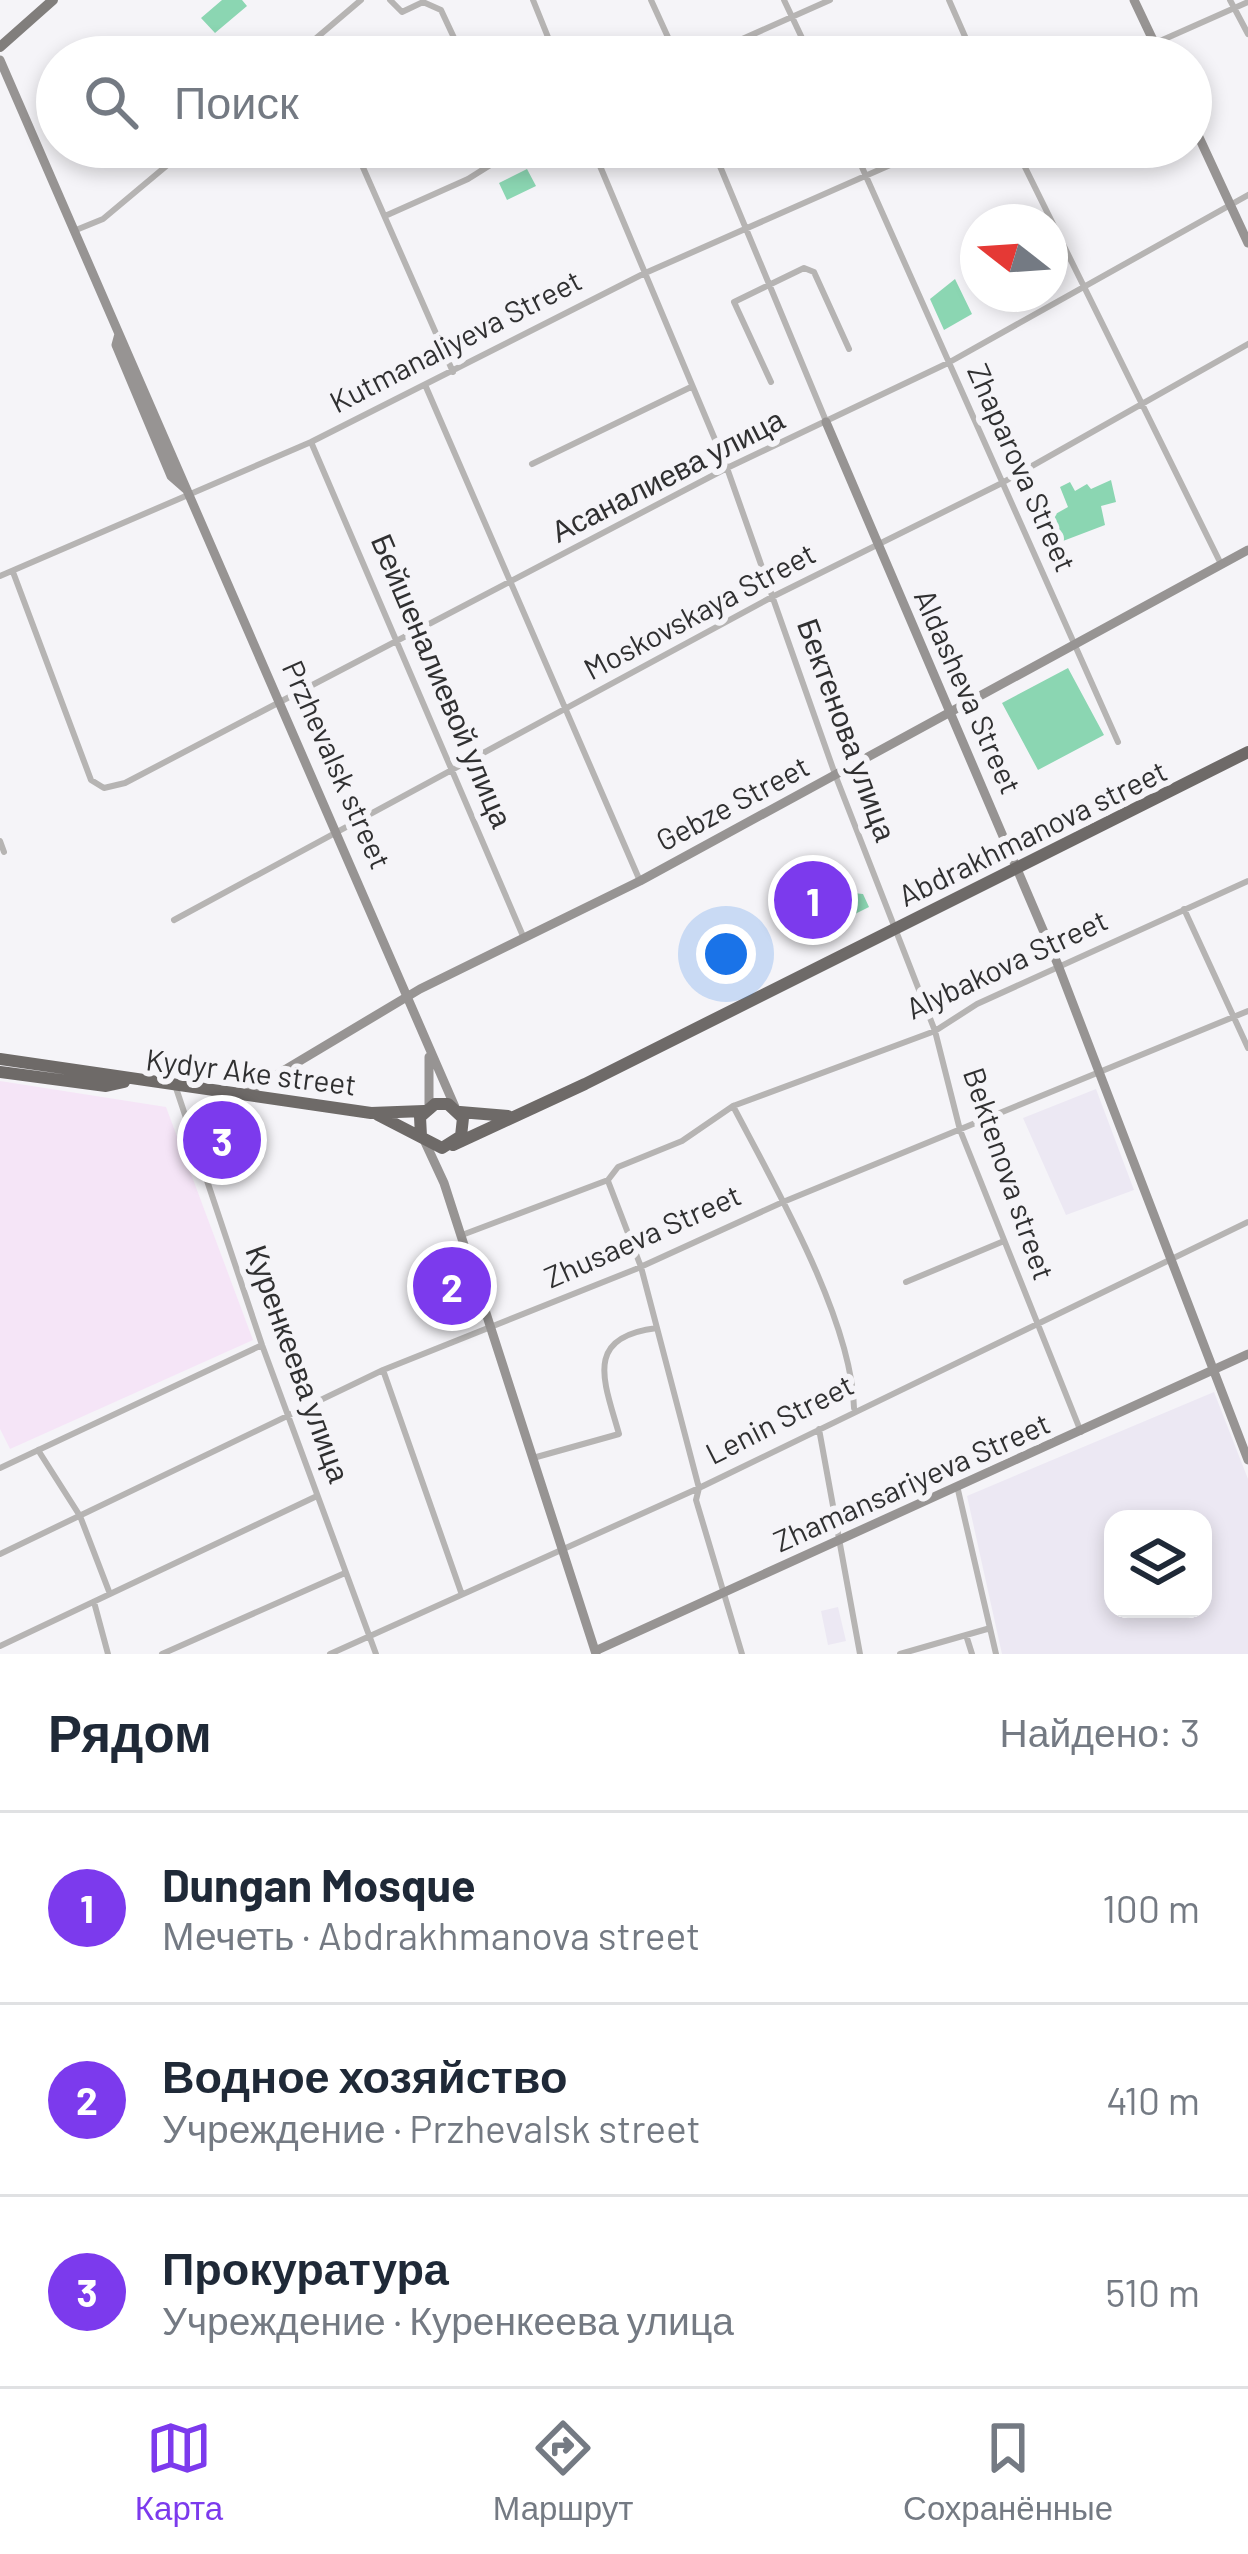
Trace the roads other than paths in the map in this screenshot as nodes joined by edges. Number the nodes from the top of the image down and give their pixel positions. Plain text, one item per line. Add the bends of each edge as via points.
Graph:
1 (53, 0) edge
2 (362, 0) edge
3 (390, 0) edge
4 (533, 0) edge
5 (651, 0) edge
6 (784, 0) edge
7 (830, 0) edge
8 (949, 0) edge
9 (1134, 0) edge
10 (1248, 2) edge
11 (1232, 4) edge
12 (793, 17) junction
13 (1248, 34) edge
14 (319, 36) edge
15 (453, 36) edge
16 (548, 36) edge
17 (667, 36) edge
18 (750, 36) edge
19 (802, 36) edge
20 (965, 36) edge
21 (1150, 36) edge
22 (1170, 36) edge
23 (0, 47) edge
24 (0, 60) edge
25 (36, 141) edge
26 (1212, 165) edge
27 (48, 168) edge
28 (164, 168) edge
29 (363, 168) edge
30 (486, 168) edge
31 (600, 168) edge
32 (720, 168) edge
33 (862, 168) edge
34 (883, 168) edge
35 (1026, 168) edge
36 (865, 176) junction
37 (1248, 195) edge
38 (1232, 208) junction
39 (385, 216) junction
40 (76, 230) junction
41 (745, 232) junction
42 (1248, 243) edge
43 (643, 274) junction
44 (769, 285) junction
45 (1087, 289) junction
46 (1248, 344) edge
47 (849, 349) dead end
48 (949, 363) junction
49 (453, 372) junction
50 (771, 382) dead end
51 (426, 387) junction
52 (692, 387) junction
53 (1142, 402) junction
54 (826, 422) junction
55 (311, 442) junction
56 (532, 464) dead end
57 (727, 468) junction
58 (1000, 484) junction
59 (191, 494) junction
60 (877, 546) junction
61 (1248, 550) edge
62 (1222, 564) junction
63 (13, 572) junction
64 (0, 576) edge
65 (513, 584) junction
66 (772, 597) junction
67 (399, 638) junction
68 (1073, 644) junction
69 (283, 703) junction
70 (568, 710) junction
71 (949, 710) junction
72 (1118, 742) dead end
73 (1248, 752) edge
74 (454, 770) junction
75 (836, 777) junction
76 (338, 831) junction
77 (0, 841) edge
78 (4, 852) dead end
79 (1018, 869) junction
80 (640, 880) junction
81 (1248, 880) edge
82 (1184, 909) junction
83 (174, 920) dead end
84 (894, 929) junction
85 (525, 939) junction
86 (1058, 965) junction
87 (411, 999) junction
88 (1248, 1011) edge
89 (1233, 1017) junction
90 (935, 1031) junction
91 (1248, 1048) edge
92 (429, 1057) junction
93 (0, 1059) edge
94 (0, 1072) edge
95 (1099, 1073) junction
96 (125, 1081) junction
97 (176, 1088) junction
98 (240, 1096) junction
99 (733, 1106) junction
100 (426, 1109) junction
101 (457, 1109) junction
102 (371, 1113) junction
103 (515, 1115) junction
104 (960, 1130) junction
105 (423, 1138) junction
106 (451, 1146) junction
107 (439, 1167) junction
108 (608, 1180) junction
109 (783, 1202) junction
110 (1248, 1222) edge
111 (459, 1236) junction
112 (1004, 1241) junction
113 (1170, 1259) junction
114 (641, 1267) junction
115 (906, 1282) dead end
116 (1035, 1322) junction
117 (489, 1328) junction
118 (658, 1328) junction
119 (262, 1345) junction
120 (1248, 1354) edge
121 (383, 1370) junction
122 (1212, 1372) junction
123 (854, 1408) junction
124 (288, 1417) junction
125 (819, 1429) junction
126 (1081, 1433) junction
127 (38, 1450) junction
128 (530, 1459) junction
129 (1248, 1460) edge
130 (0, 1468) edge
131 (699, 1488) junction
132 (958, 1490) junction
133 (318, 1496) junction
134 (80, 1516) junction
135 (838, 1543) junction
136 (560, 1552) junction
137 (0, 1554) edge
138 (346, 1572) junction
139 (461, 1592) junction
140 (110, 1594) junction
141 (724, 1594) junction
142 (94, 1602) junction
143 (987, 1629) junction
144 (369, 1634) junction
145 (966, 1635) junction
146 (0, 1646) edge
147 (593, 1653) edge
148 (108, 1654) edge
149 (162, 1654) edge
150 (330, 1654) edge
151 (376, 1654) edge
152 (742, 1654) edge
153 (860, 1654) edge
154 (900, 1654) edge
155 (972, 1654) edge
156 (996, 1654) edge

1 - 23 main road
2 - 14 street
3 - 15 street via 402,12 421,2 441,10
4 - 16 street
5 - 17 street
6 - 12 street
7 - 12 street
8 - 20 street
9 - 21 main road
10 - 11 street
11 - 13 street
11 - 22 street
12 - 18 street
12 - 19 street
24 - 25 main road, Przhevalsk street
26 - 38 main road
27 - 40 main road, Przhevalsk street
28 - 40 street via 103,219
29 - 39 street
30 - 39 street
31 - 43 street, Бектенова улица
32 - 41 street, Aldasheva Street
33 - 36 street, Zhaparova Street
34 - 36 street, Kutmanaliyeva Street
35 - 45 street
36 - 41 street, Kutmanaliyeva Street
36 - 48 street, Zhaparova Street
37 - 38 street, Асаналиева улица
38 - 42 main road
38 - 45 street, Асаналиева улица
39 - 49 street
40 - 59 main road, Przhevalsk street
41 - 43 street, Kutmanaliyeva Street
41 - 44 street, Aldasheva Street
43 - 49 street, Kutmanaliyeva Street
43 - 52 street, Бектенова улица
44 - 47 street via 812,268
44 - 50 street via 734,302
44 - 54 street, Aldasheva Street
45 - 48 street, Асаналиева улица
45 - 53 street
46 - 53 street, Moskovskaya Street
48 - 54 street, Асаналиева улица
48 - 58 street, Zhaparova Street
49 - 51 street, Kutmanaliyeva Street
51 - 55 street, Kutmanaliyeva Street
51 - 65 street
52 - 56 street
52 - 57 street, Бектенова улица
53 - 58 street, Moskovskaya Street
53 - 62 street
54 - 57 street, Асаналиева улица
54 - 60 main road, Aldasheva Street
55 - 59 street, Kutmanaliyeva Street
55 - 67 street, Бейшеналиевой улица
57 - 65 street, Асаналиева улица
57 - 66 street, Бектенова улица
58 - 60 street, Moskovskaya Street
58 - 68 street, Zhaparova Street
59 - 63 street, Kutmanaliyeva Street
59 - 69 main road, Przhevalsk street
60 - 66 street, Moskovskaya Street
60 - 71 main road, Aldasheva Street
61 - 62 main road, Gebze Street
62 - 68 main road, Gebze Street
63 - 64 street, Kutmanaliyeva Street
63 - 69 street, Асаналиева улица via 91,780 104,788
65 - 67 street, Асаналиева улица
65 - 70 street
66 - 70 street, Moskovskaya Street
66 - 75 street, Бектенова улица
67 - 69 street, Асаналиева улица
67 - 74 street, Бейшеналиевой улица
68 - 71 main road, Gebze Street
68 - 72 street, Zhaparova Street
69 - 76 main road, Przhevalsk street
70 - 74 street, Moskovskaya Street
70 - 80 street
71 - 75 main road, Gebze Street
71 - 79 main road, Aldasheva Street
73 - 79 highway, Abdrakhmanova street
74 - 76 street, Moskovskaya Street
74 - 85 street, Бейшеналиевой улица
75 - 80 main road, Gebze Street
75 - 84 street, Бектенова улица
76 - 83 street, Moskovskaya Street
76 - 87 main road, Przhevalsk street
77 - 78 street
79 - 84 highway, Abdrakhmanova street
79 - 86 main road, Aldasheva Street
80 - 85 main road, Gebze Street
81 - 82 street, Alybakova Street
82 - 86 street, Alybakova Street
82 - 89 street
84 - 90 street, Bektenova street
84 - 103 highway, Abdrakhmanova street
85 - 87 main road, Gebze Street
86 - 90 street, Alybakova Street
86 - 95 main road, Aldasheva Street
87 - 92 main road, Przhevalsk street
87 - 98 main road, Gebze Street
88 - 89 street, Zhusaeva Street
89 - 91 street
89 - 95 street, Zhusaeva Street
90 - 99 street, Alybakova Street
90 - 104 street, Bektenova street
92 - 100 main road, Przhevalsk street
92 - 101 main road, Przhevalsk street
93 - 96 highway, Kydyr Ake street
94 - 96 highway, Kydyr Ake street via 106,1086
95 - 104 street, Zhusaeva Street
95 - 113 main road, Aldasheva Street
96 - 97 highway, Kydyr Ake street
97 - 98 highway, Kydyr Ake street
97 - 119 street, Куренкеева улица
98 - 102 highway, Kydyr Ake street
99 - 108 street, Alybakova Street via 682,1141 618,1167
99 - 109 street
100 - 101 highway, Kydyr Ake street
100 - 102 highway, Kydyr Ake street
100 - 105 highway
101 - 103 highway via 484,1118
101 - 106 highway via 463,1131
102 - 105 highway, Kydyr Ake street
103 - 106 highway
104 - 109 street, Zhusaeva Street
104 - 112 street, Bektenova street
105 - 106 highway, Kydyr Ake street
105 - 107 main road
106 - 107 main road
107 - 111 main road
108 - 111 street, Alybakova Street
108 - 114 street
109 - 114 street, Zhusaeva Street
109 - 123 street via 853,1372
110 - 113 street, Lenin Street
111 - 117 main road
112 - 115 street
112 - 116 street, Bektenova street
113 - 116 street, Lenin Street
113 - 122 main road, Aldasheva Street
114 - 117 street, Zhusaeva Street
114 - 118 street
116 - 123 street, Lenin Street
116 - 126 street, Bektenova street
117 - 121 street, Zhusaeva Street
117 - 128 main road
118 - 128 street via 617,1339 605,1357 601,1371 619,1434
118 - 131 street
119 - 124 street, Куренкеева улица
119 - 127 street
120 - 122 main road, Zhamansariyeva Street
121 - 124 street, Zhusaeva Street
121 - 139 street
122 - 126 main road, Zhamansariyeva Street
122 - 129 main road, Aldasheva Street
123 - 125 street, Lenin Street
124 - 133 street, Куренкеева улица
124 - 134 street, Zhusaeva Street
125 - 131 street, Lenin Street
125 - 135 street
126 - 132 main road, Zhamansariyeva Street
127 - 130 street
127 - 134 street
128 - 136 main road
131 - 136 street, Lenin Street
131 - 141 street
132 - 135 main road, Zhamansariyeva Street
132 - 143 street
133 - 138 street, Куренкеева улица
133 - 140 street
134 - 137 street, Zhusaeva Street
134 - 140 street
135 - 141 main road, Zhamansariyeva Street
135 - 153 street
136 - 139 street, Lenin Street
136 - 147 main road
138 - 144 street, Куренкеева улица
138 - 149 street
139 - 144 street, Lenin Street
140 - 142 street
141 - 147 main road, Zhamansariyeva Street
141 - 152 street
142 - 146 street
142 - 148 street
143 - 145 street
143 - 156 street
144 - 150 street, Lenin Street
144 - 151 street, Куренкеева улица
145 - 154 street
145 - 155 street

